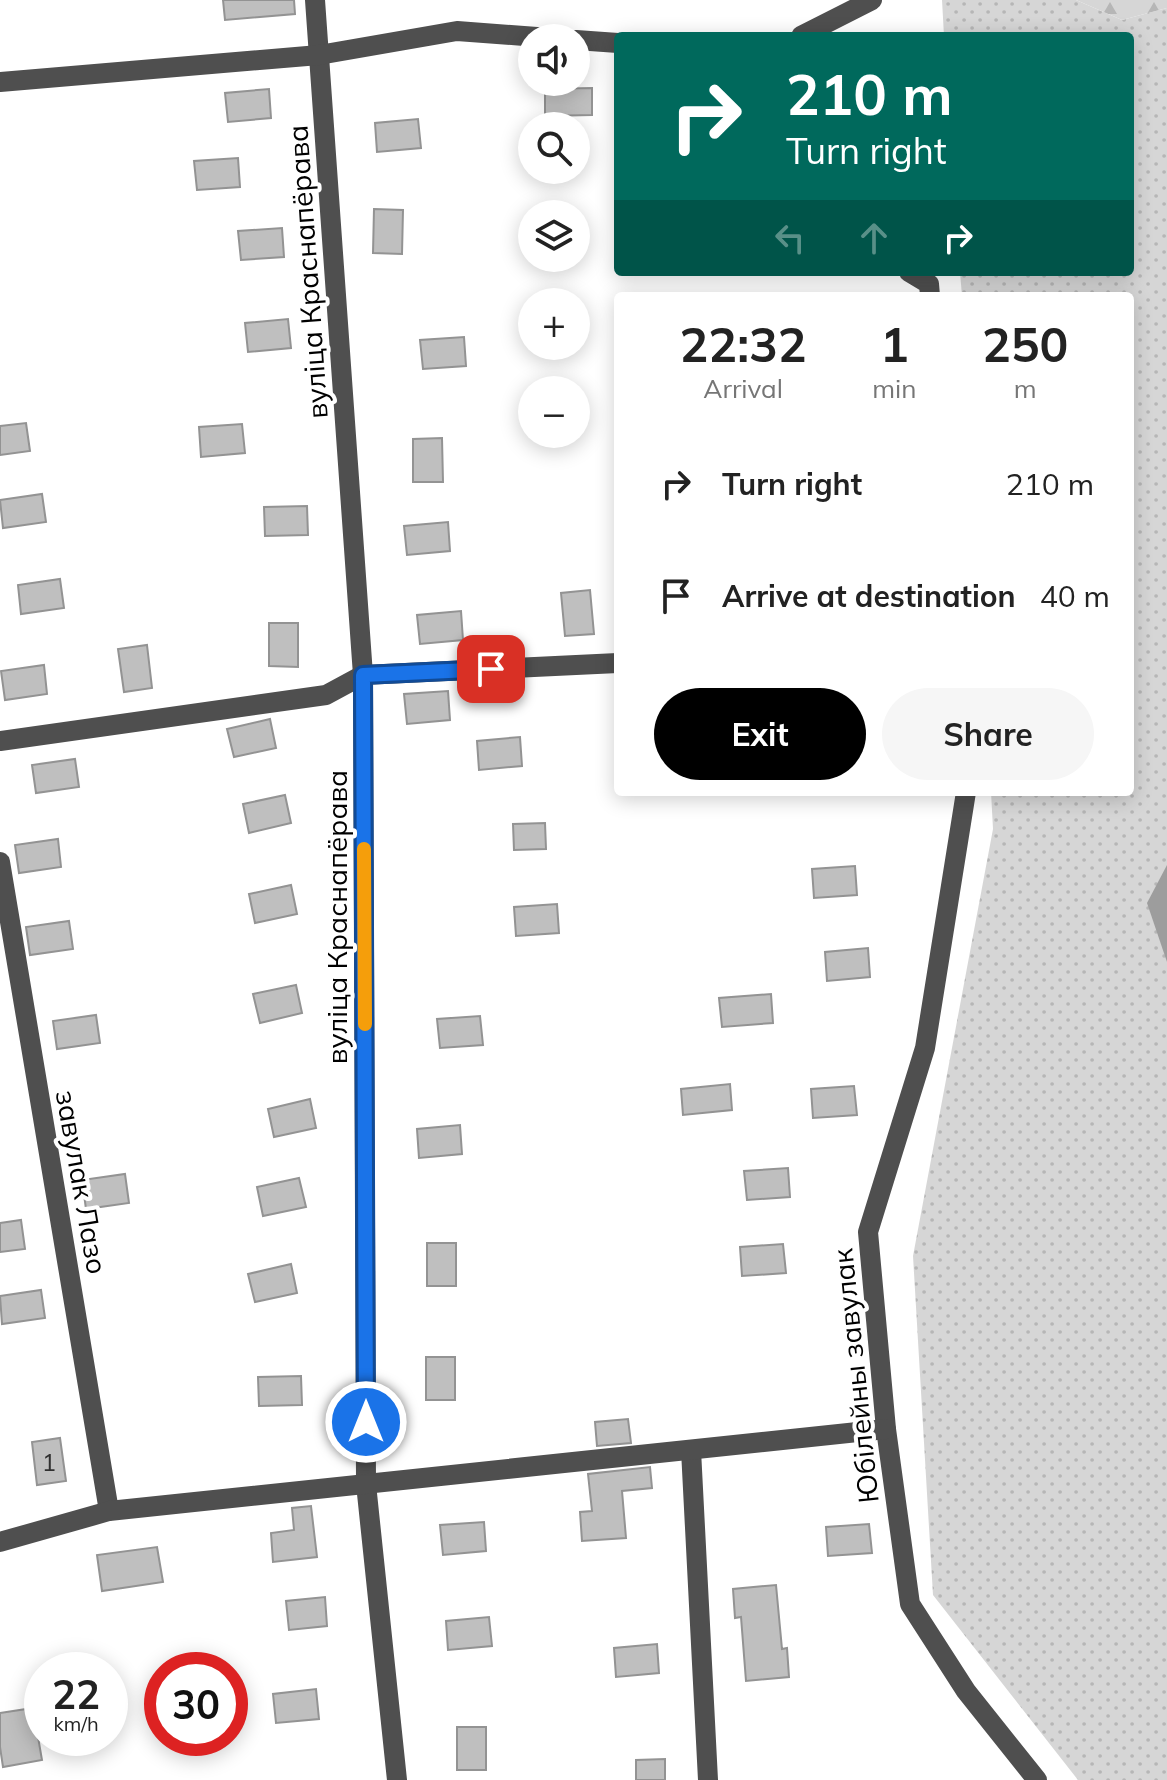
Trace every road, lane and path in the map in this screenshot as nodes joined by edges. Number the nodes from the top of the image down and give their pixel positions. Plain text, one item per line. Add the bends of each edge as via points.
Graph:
1 (315, 0) edge
2 (872, 0) edge
3 (809, 32) edge
4 (518, 36) edge
5 (590, 41) edge
6 (614, 43) edge
7 (319, 55) junction
8 (0, 82) edge
9 (916, 276) edge
10 (930, 292) edge
11 (614, 663) edge
12 (363, 675) junction
13 (0, 741) edge
14 (965, 796) edge
15 (0, 862) edge
16 (886, 1429) junction
17 (691, 1450) junction
18 (366, 1484) junction
19 (109, 1511) junction
20 (0, 1542) edge
21 (397, 1780) edge
22 (708, 1780) edge
23 (1037, 1780) edge

1 - 7 street, вуліца Краснапёрава
2 - 3 street
4 - 7 street via 457,31
5 - 6 street
7 - 8 street
7 - 12 street, вуліца Краснапёрава
9 - 10 street via 929,284
11 - 12 street
12 - 13 street via 326,695
12 - 18 street, вуліца Краснапёрава
14 - 16 street, Юбілейны завулак via 925,1048 868,1232
15 - 19 street, завулак Лазо
16 - 17 street
16 - 23 street, Юбілейны завулак via 910,1604 966,1691
17 - 18 street
17 - 22 street
18 - 19 street
18 - 21 street, вуліца Краснапёрава
19 - 20 street

